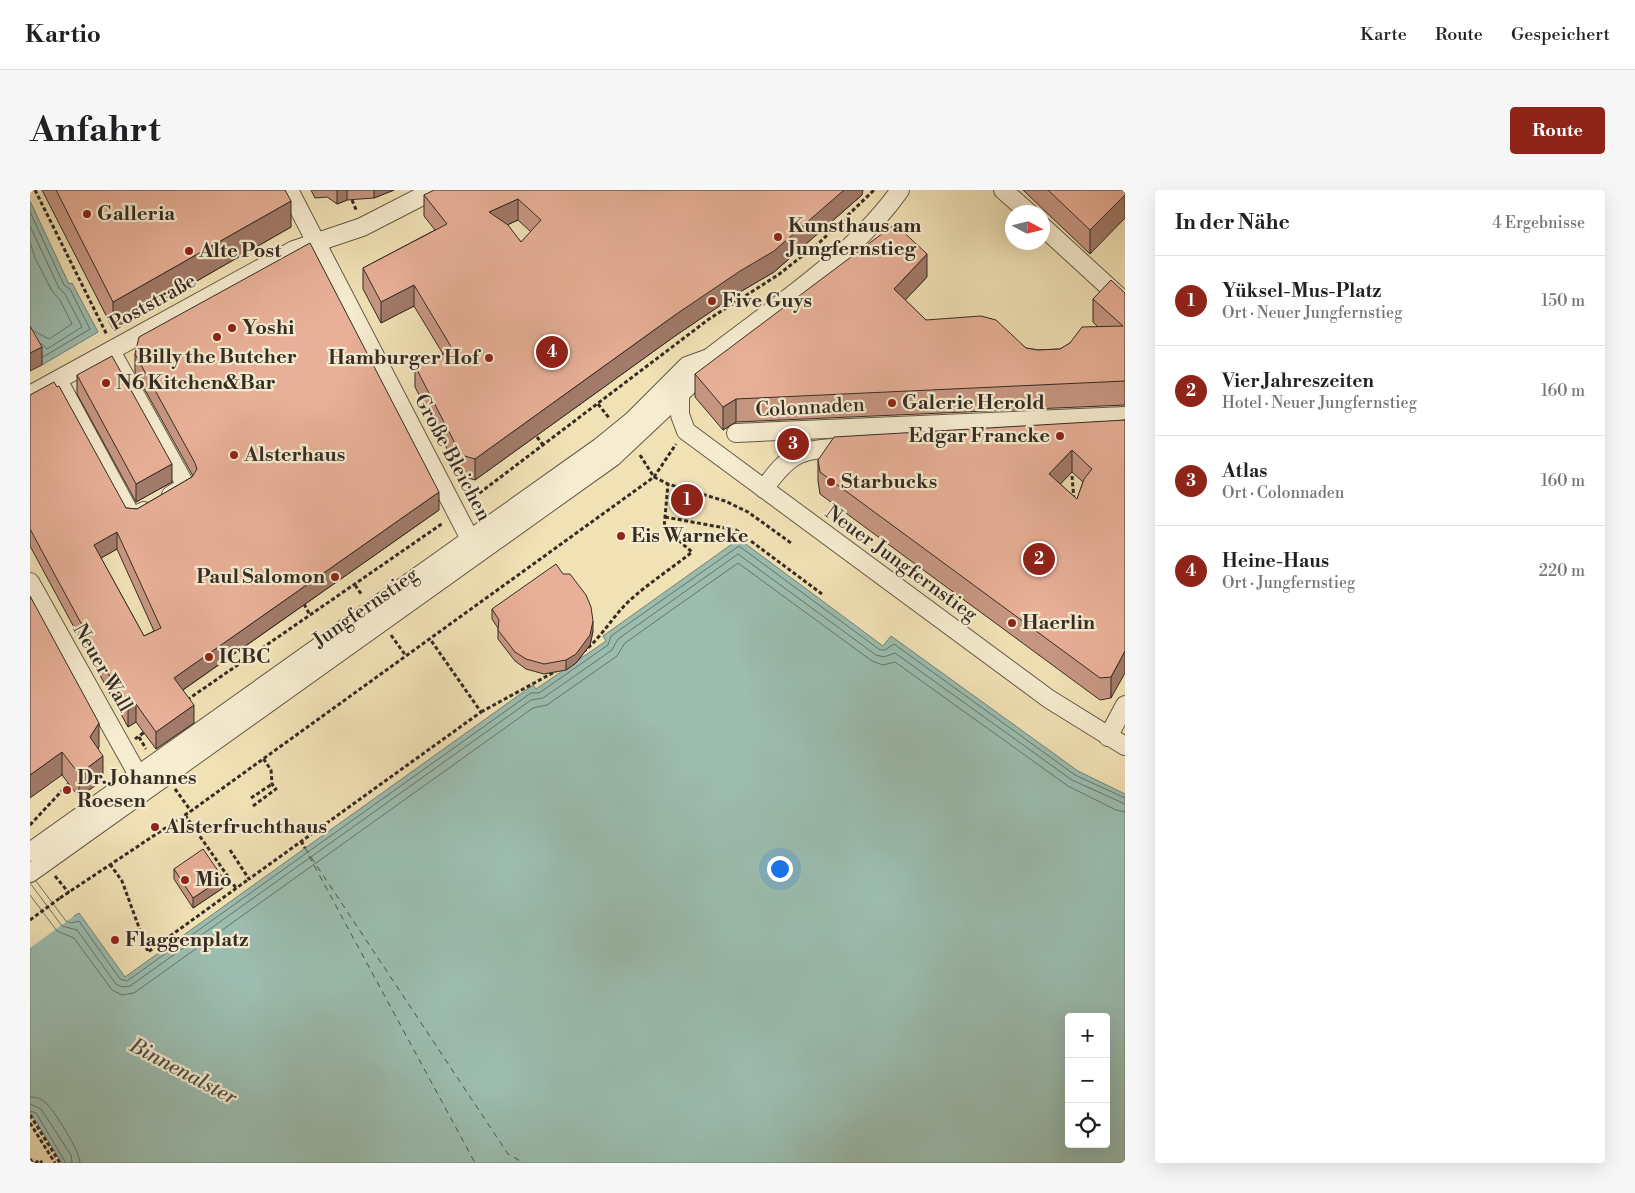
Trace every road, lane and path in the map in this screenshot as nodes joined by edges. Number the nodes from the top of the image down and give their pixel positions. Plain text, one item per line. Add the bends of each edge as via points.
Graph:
1 (35, 190) edge
2 (290, 190) edge
3 (434, 190) edge
4 (874, 190) edge
5 (1003, 190) edge
6 (897, 194) edge
7 (1020, 205) edge
8 (1050, 233) edge
9 (317, 243) junction
10 (1125, 302) edge
11 (112, 350) junction
12 (709, 358) junction
13 (58, 380) junction
14 (680, 394) junction
15 (30, 395) edge
16 (598, 404) junction
17 (1125, 416) edge
18 (612, 421) dead end
19 (1034, 422) junction
20 (1125, 432) edge
21 (736, 433) dead end
22 (537, 436) dead end
23 (680, 438) dead end
24 (985, 439) edge
25 (544, 445) junction
26 (866, 446) edge
27 (635, 448) dead end
28 (1072, 476) dead end
29 (654, 477) junction
30 (668, 484) junction
31 (764, 489) junction
32 (1074, 506) edge
33 (456, 513) junction
34 (665, 516) junction
35 (470, 539) junction
36 (790, 543) dead end
37 (468, 561) junction
38 (30, 582) edge
39 (822, 594) dead end
40 (304, 604) edge
41 (310, 616) junction
42 (390, 634) dead end
43 (430, 639) junction
44 (582, 653) edge
45 (406, 656) junction
46 (566, 665) edge
47 (187, 700) junction
48 (180, 705) edge
49 (1125, 705) edge
50 (189, 706) edge
51 (480, 712) junction
52 (152, 726) edge
53 (138, 737) dead end
54 (1108, 737) junction
55 (1125, 746) edge
56 (263, 758) junction
57 (138, 775) junction
58 (169, 782) dead end
59 (76, 784) edge
60 (272, 784) junction
61 (251, 798) dead end
62 (253, 806) dead end
63 (191, 811) junction
64 (185, 815) junction
65 (30, 825) edge
66 (301, 841) junction
67 (305, 848) dead end
68 (230, 850) dead end
69 (32, 864) edge
70 (110, 864) junction
71 (56, 877) dead end
72 (249, 879) junction
73 (236, 888) junction
74 (68, 892) junction
75 (30, 920) edge
76 (30, 1115) edge
77 (30, 1123) edge
78 (30, 1159) edge
79 (34, 1163) edge
80 (42, 1163) edge
81 (55, 1163) edge
82 (60, 1163) edge

1 - 11 path
2 - 9 street, Große Bleichen
3 - 9 street, Poststraße via 362,227
4 - 16 path via 820,242 778,275 709,319
5 - 7 street
6 - 12 street, Jungfernstieg via 839,257
8 - 10 street
9 - 11 street, Poststraße via 294,250
9 - 33 street, Große Bleichen
11 - 13 street, Poststraße
11 - 13 street via 186,486 144,518 132,517
12 - 14 street, Jungfernstieg via 696,379
12 - 35 street, Jungfernstieg via 686,366 617,434
13 - 15 street, Poststraße
14 - 31 street, Neuer Jungfernstieg via 680,415 686,431
14 - 37 street, Jungfernstieg via 614,457
16 - 18 path
16 - 25 path
17 - 19 street, Colonnaden
19 - 20 street, Colonnaden
19 - 21 street, Colonnaden
19 - 24 street, Colonnaden
22 - 25 path
23 - 29 path
25 - 33 path
26 - 31 street, Colonnaden via 799,453 782,466
27 - 29 path
28 - 32 path
29 - 30 path
29 - 43 path
30 - 34 path
30 - 36 path via 725,501 748,512
31 - 54 street, Neuer Jungfernstieg via 1049,699
33 - 35 street, Große Bleichen
33 - 41 path
34 - 39 path via 736,530
34 - 44 path via 664,528 692,552 627,603 598,641
35 - 37 street, Große Bleichen via 472,546
35 - 57 street, Jungfernstieg
37 - 69 street, Jungfernstieg
38 - 57 street, Neuer Wall
40 - 41 path
41 - 47 path
42 - 45 path
43 - 45 path
43 - 51 path
45 - 56 path
46 - 51 path
47 - 48 path
47 - 50 path
49 - 54 street
51 - 66 path
52 - 53 path
54 - 55 street, Neuer Jungfernstieg
56 - 60 path via 272,770
56 - 63 path
57 - 69 street, Jungfernstieg
58 - 63 path
59 - 65 path via 73,780 64,786
60 - 61 path
60 - 62 path via 276,789
63 - 64 path
64 - 70 path
64 - 73 path
66 - 67 path
66 - 72 path
68 - 72 path
70 - 73 path via 122,881 148,952
70 - 74 path
71 - 74 path
72 - 73 path
74 - 75 path, bridge
76 - 82 path
77 - 81 path
78 - 79 path
79 - 80 path via 40,1160

